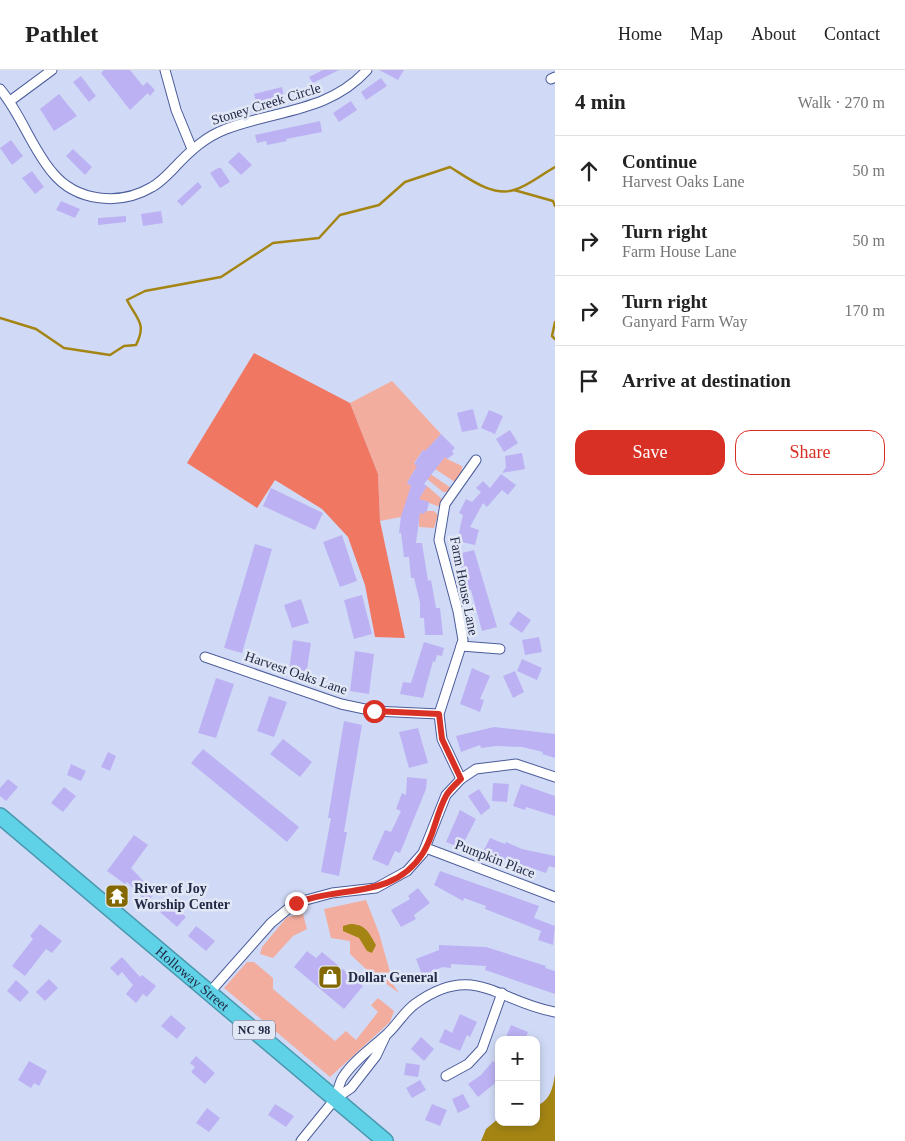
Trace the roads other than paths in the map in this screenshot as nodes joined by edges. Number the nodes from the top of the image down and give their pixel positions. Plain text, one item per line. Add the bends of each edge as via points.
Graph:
1 (52, 70) edge
2 (165, 70) edge
3 (367, 70) edge
4 (0, 88) edge
5 (10, 101) junction
6 (192, 149) junction
7 (476, 460) dead end
8 (461, 646) junction
9 (500, 649) dead end
10 (205, 657) dead end
11 (439, 714) junction
12 (555, 778) edge
13 (461, 779) junction
14 (0, 816) edge
15 (426, 848) junction
16 (555, 897) edge
17 (210, 992) junction
18 (502, 993) junction
19 (555, 1012) edge
20 (387, 1034) junction
21 (446, 1076) dead end
22 (336, 1099) junction
23 (301, 1141) edge
24 (385, 1141) edge

1 - 5 street
2 - 6 street via 176,110
3 - 6 street, Stoney Creek Circle via 328,100 234,126 210,136
4 - 5 street, Stoney Creek Circle
5 - 6 street, Stoney Creek Circle via 51,171 68,186 92,197 112,199 153,187
7 - 8 street, Farm House Lane via 445,504 439,540 458,611 463,640
8 - 9 street
8 - 11 street, Farm House Lane
10 - 11 street, Harvest Oaks Lane via 341,704 374,711
11 - 13 street, Farm House Lane via 442,739
12 - 13 street via 516,764 476,769
13 - 15 street via 446,795
14 - 17 highway, Holloway Street / NC 98
15 - 16 street, Pumpkin Place
15 - 17 street via 407,871 387,884 311,897 290,906
17 - 22 highway, Holloway Street / NC 98
18 - 19 street
18 - 20 street via 481,986 438,989 413,1005
18 - 21 street via 482,1049 468,1064
20 - 22 street via 376,1056 351,1088
20 - 22 street via 368,1049 343,1078
22 - 23 street
22 - 24 highway, Holloway Street / NC 98

